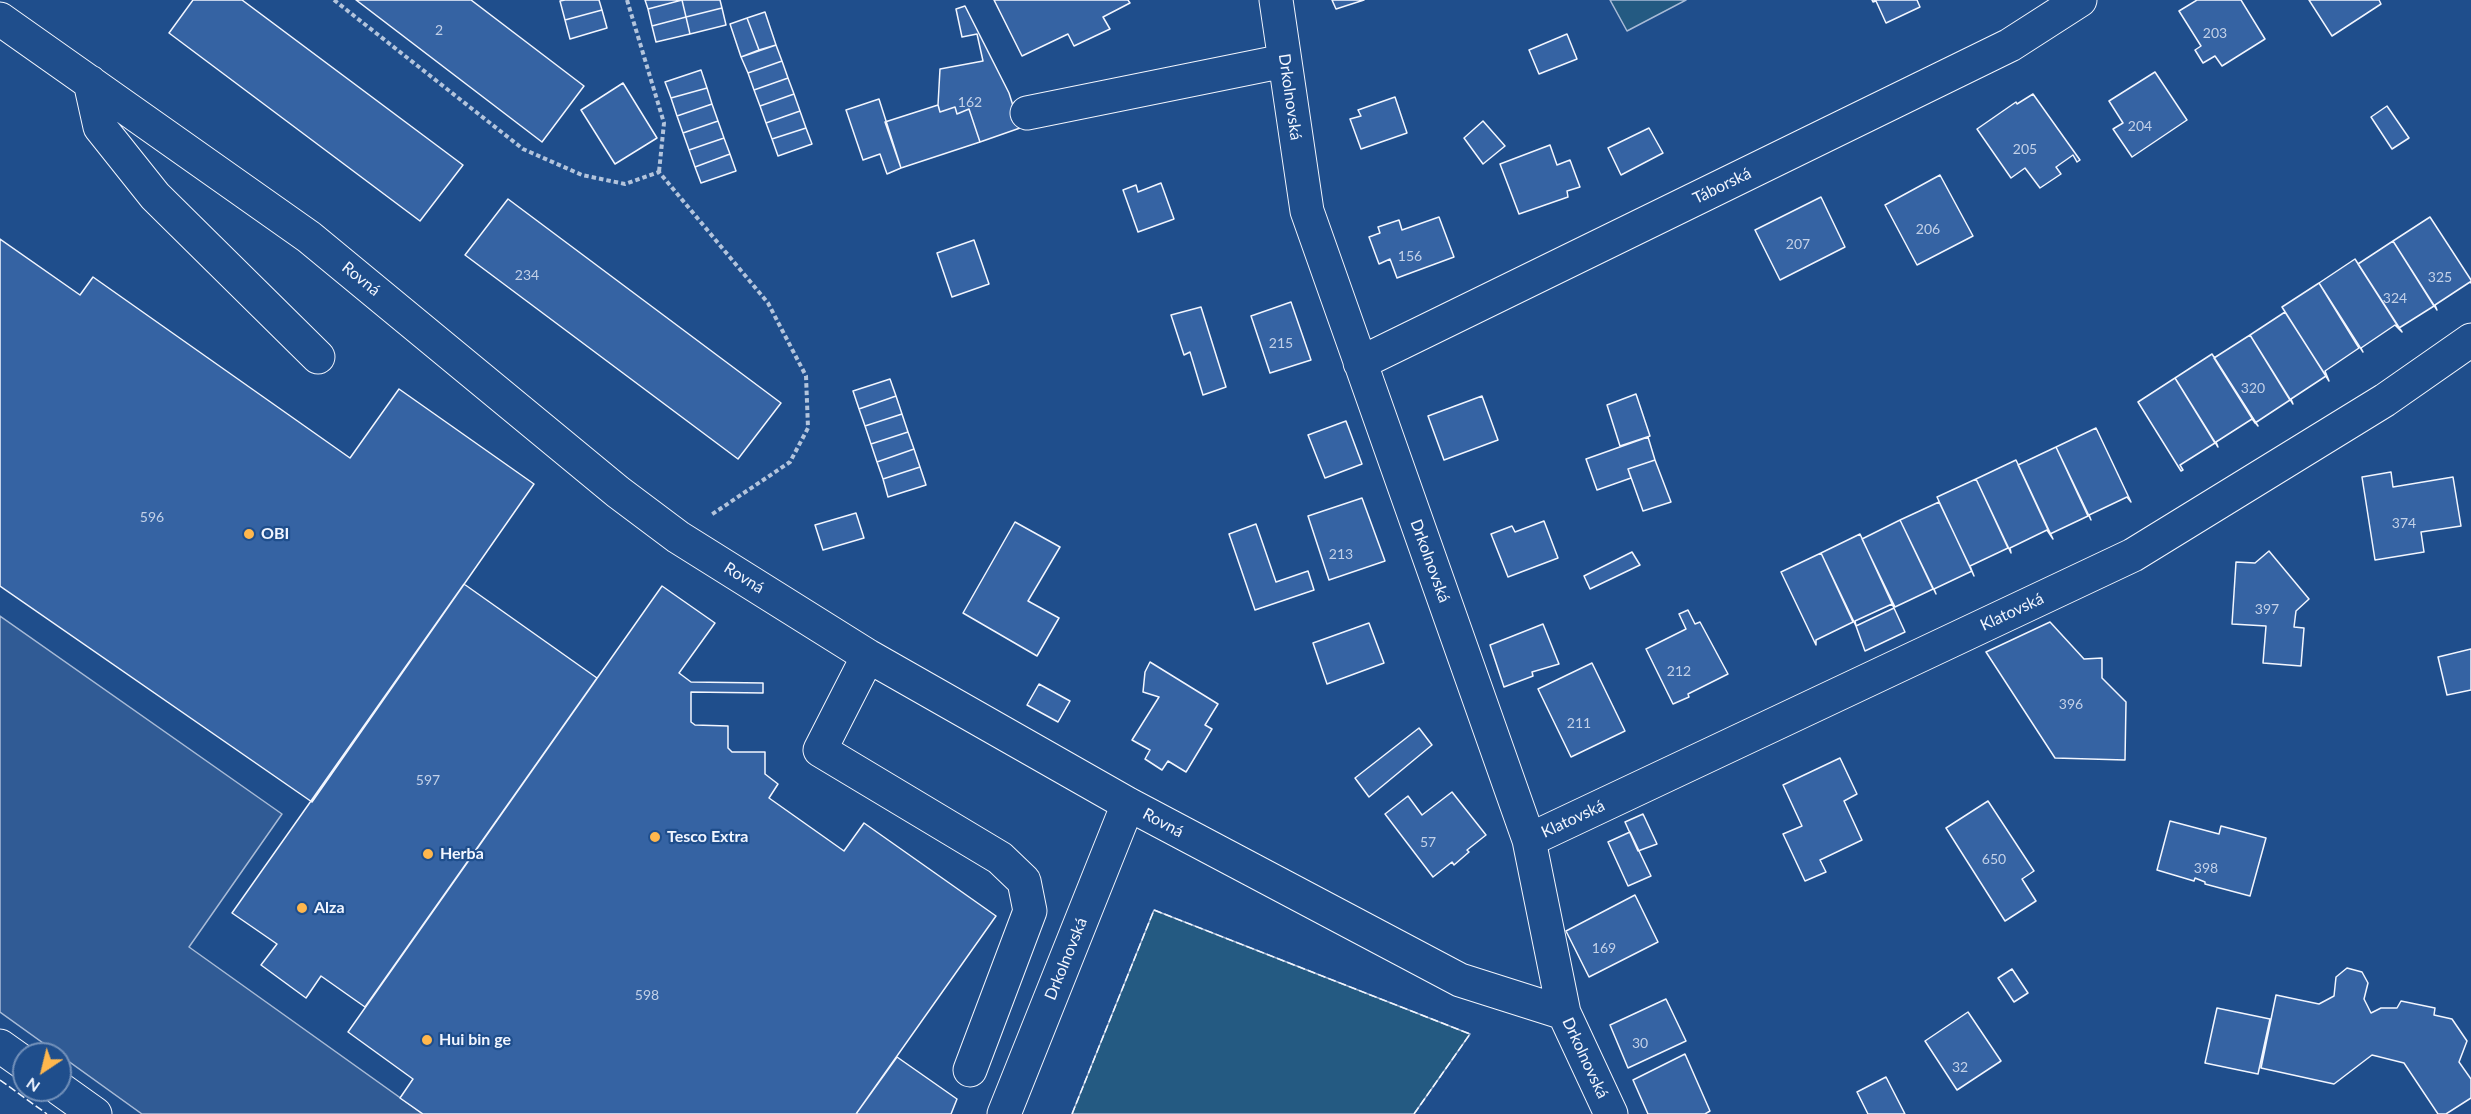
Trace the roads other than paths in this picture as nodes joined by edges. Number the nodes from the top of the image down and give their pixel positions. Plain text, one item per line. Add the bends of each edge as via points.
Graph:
1 (1276, 0) edge
2 (2080, 0) edge
3 (0, 19) edge
4 (1284, 61) junction
5 (90, 82) junction
6 (1027, 113) dead end
7 (2471, 340) edge
8 (318, 357) dead end
9 (1360, 363) junction
10 (868, 656) junction
11 (1128, 804) junction
12 (1529, 840) junction
13 (1564, 1013) junction
14 (970, 1070) dead end
15 (72, 1098) edge
16 (95, 1114) edge
17 (1004, 1114) edge
18 (1611, 1114) edge

1 - 4 street, Drkolnovská
2 - 9 street, Táborská via 2010,45
3 - 5 street, Rovná
4 - 6 street
4 - 9 street, Drkolnovská via 1307,211
5 - 8 street via 100,127 155,196
5 - 10 street, Rovná via 309,237 678,537
7 - 12 street, Klatovská via 2385,400 2133,555
9 - 12 street, Drkolnovská
10 - 11 street, Rovná
10 - 14 street via 820,750 1000,858 1024,881 1029,910
11 - 13 street, Rovná via 1460,980
11 - 17 street, Drkolnovská
12 - 13 street, Drkolnovská
13 - 18 street, Drkolnovská
15 - 16 street

